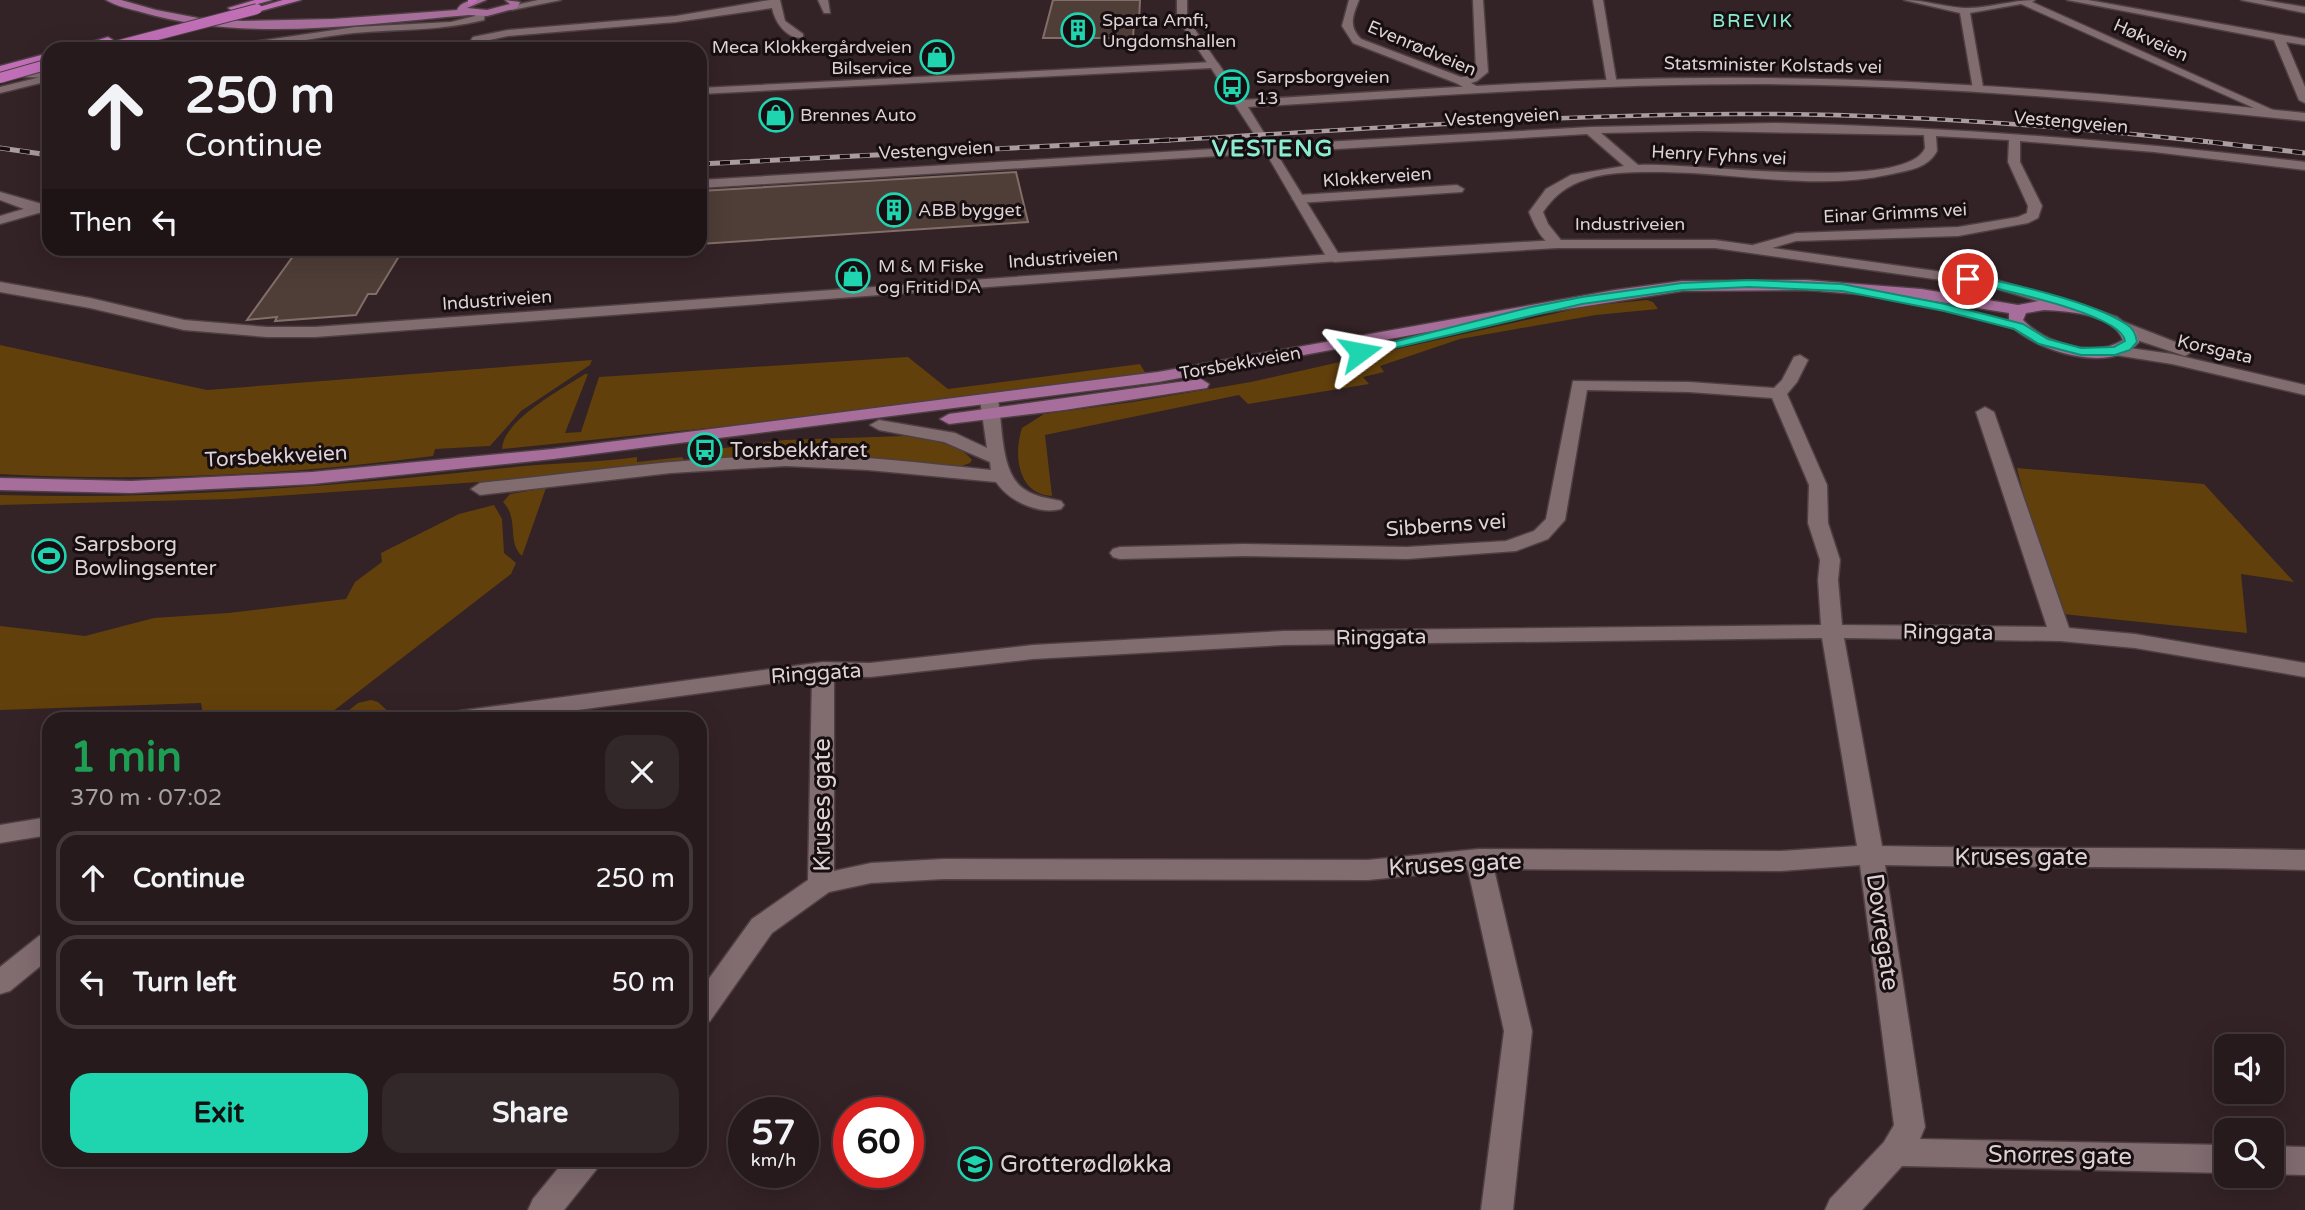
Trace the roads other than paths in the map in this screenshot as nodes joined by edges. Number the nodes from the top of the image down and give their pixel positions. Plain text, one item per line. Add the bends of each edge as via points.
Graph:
1 (111, 0) edge
2 (134, 0) edge
3 (248, 0) edge
4 (267, 0) edge
5 (296, 0) edge
6 (556, 0) edge
7 (822, 0) edge
8 (1182, 0) edge
9 (1354, 0) edge
10 (1478, 0) edge
11 (1598, 0) edge
12 (1909, 0) edge
13 (2073, 0) edge
14 (2246, 0) edge
15 (2026, 1) edge
16 (775, 2) edge
17 (511, 4) edge
18 (473, 5) edge
19 (233, 8) junction
20 (2305, 10) edge
21 (827, 11) dead end
22 (1965, 11) junction
23 (799, 36) dead end
24 (2279, 38) junction
25 (101, 42) edge
26 (131, 42) edge
27 (272, 42) edge
28 (475, 42) edge
29 (2305, 42) edge
30 (42, 59) edge
31 (42, 65) edge
32 (1214, 65) junction
33 (0, 74) edge
34 (42, 77) edge
35 (42, 79) edge
36 (1460, 81) junction
37 (1613, 83) junction
38 (1977, 87) junction
39 (0, 90) edge
40 (1476, 90) junction
41 (707, 91) edge
42 (2305, 100) edge
43 (1240, 104) junction
44 (2267, 110) dead end
45 (2305, 117) edge
46 (1591, 131) junction
47 (1929, 132) junction
48 (2016, 137) junction
49 (1270, 149) junction
50 (2305, 166) edge
51 (1634, 168) junction
52 (707, 184) edge
53 (1457, 189) dead end
54 (0, 196) edge
55 (1299, 199) junction
56 (42, 210) edge
57 (42, 210) edge
58 (0, 220) edge
59 (1557, 244) junction
60 (1758, 248) junction
61 (1334, 258) junction
62 (0, 287) edge
63 (2003, 287) junction
64 (2077, 308) junction
65 (2020, 316) junction
66 (2124, 327) junction
67 (2115, 351) junction
68 (1800, 360) dead end
69 (2305, 383) edge
70 (2305, 390) edge
71 (1778, 393) junction
72 (991, 407) junction
73 (1985, 412) dead end
74 (879, 425) junction
75 (553, 454) junction
76 (1000, 468) junction
77 (0, 484) edge
78 (480, 489) dead end
79 (1054, 505) dead end
80 (1120, 553) dead end
81 (1832, 631) junction
82 (2060, 634) junction
83 (822, 669) junction
84 (2305, 670) edge
85 (510, 712) edge
86 (42, 827) edge
87 (0, 834) edge
88 (1871, 855) junction
89 (1479, 859) junction
90 (2305, 860) edge
91 (821, 884) junction
92 (42, 950) edge
93 (0, 983) edge
94 (707, 1003) edge
95 (1895, 1152) junction
96 (2214, 1159) edge
97 (2284, 1160) edge
98 (2305, 1161) edge
99 (579, 1167) edge
100 (544, 1210) edge
101 (1497, 1210) edge
102 (1840, 1210) edge

1 - 18 main road via 154,15 222,23 308,23
2 - 18 main road via 186,16 258,20
3 - 19 highway
4 - 19 highway
5 - 26 highway, bridge
6 - 17 street
7 - 21 street
8 - 32 street via 1182,18
9 - 36 street, Evenrødveien via 1346,25 1357,41
10 - 36 street via 1482,72
11 - 37 street
12 - 22 street
13 - 24 street
14 - 20 street
15 - 22 street
15 - 44 street, Høkveien
16 - 23 street via 780,22
16 - 28 street via 676,19 508,33
17 - 18 main road
18 - 27 street via 480,18 452,25 345,31
19 - 25 highway
22 - 38 street
24 - 29 street
24 - 42 street
30 - 33 highway
31 - 33 highway, bridge
32 - 41 street
32 - 43 street
33 - 34 street
35 - 39 street
36 - 40 street, Evenrødveien
37 - 38 street, Statsminister Kolstads vei via 1780,81
37 - 40 street, Statsminister Kolstads vei
38 - 45 street, Statsminister Kolstads vei
40 - 43 street, Statsminister Kolstads vei
43 - 49 street
46 - 47 street, Vestengveien via 1773,127
46 - 49 street, Vestengveien
46 - 51 street
47 - 48 street, Vestengveien
47 - 51 street, Henry Fyhns vei via 1930,154 1921,161 1868,174 1809,177
48 - 50 street, Vestengveien
48 - 60 street, Einar Grimms vei via 2011,154 2035,206 2033,215 2023,220 1951,232 1769,241
49 - 52 street, Vestengveien
49 - 55 street
51 - 59 street, Henry Fyhns vei via 1583,177 1548,192 1536,212
53 - 55 street, Klokkerveien
54 - 56 street
55 - 61 street
57 - 58 street
59 - 60 street, Industriveien
59 - 61 street, Industriveien
60 - 63 street, Industriveien
61 - 62 street, Industriveien via 315,332 184,325
63 - 64 street, Industriveien
63 - 65 street via 2014,295
64 - 65 main road via 2044,305
64 - 66 main road
65 - 67 main road via 2043,342
65 - 72 main road, Torsbekkveien via 1945,308 1842,288 1776,283 1694,286 1531,310 1474,327 1233,379
66 - 67 main road via 2131,342
66 - 69 street, Korsgata via 2194,354
67 - 70 street, Korsgata via 2172,359
68 - 71 street
71 - 80 street, Sibberns vei via 1579,385 1555,520 1541,535 1509,547 1407,553
71 - 81 street, Dovregate via 1818,485 1818,523 1830,560
72 - 74 main road, Torsbekkveien
72 - 75 main road, Torsbekkveien via 638,441
72 - 76 street
73 - 82 street
74 - 75 main road, Torsbekkveien
74 - 76 street, Torsbekkveien via 949,437
75 - 77 main road, Torsbekkveien via 288,479 131,486
76 - 78 street via 782,461
76 - 79 street, Torsbekkveien via 1012,492 1022,499
81 - 82 street, Ringgata
81 - 83 street, Ringgata via 1284,638 1033,652 870,670
81 - 88 street, Dovregate
82 - 84 street, Ringgata via 2135,640
83 - 85 street, Ringgata
83 - 91 street, Kruses gate
86 - 87 street
88 - 89 street, Kruses gate via 1782,861
88 - 90 street, Kruses gate
88 - 95 street, Dovregate via 1910,1127
89 - 91 street, Kruses gate via 1368,870 944,869 871,873
89 - 101 street via 1518,1031
91 - 94 street via 762,926
92 - 93 street
95 - 96 street, Snorres gate
95 - 102 street, Dovregate
97 - 98 street
99 - 100 street

